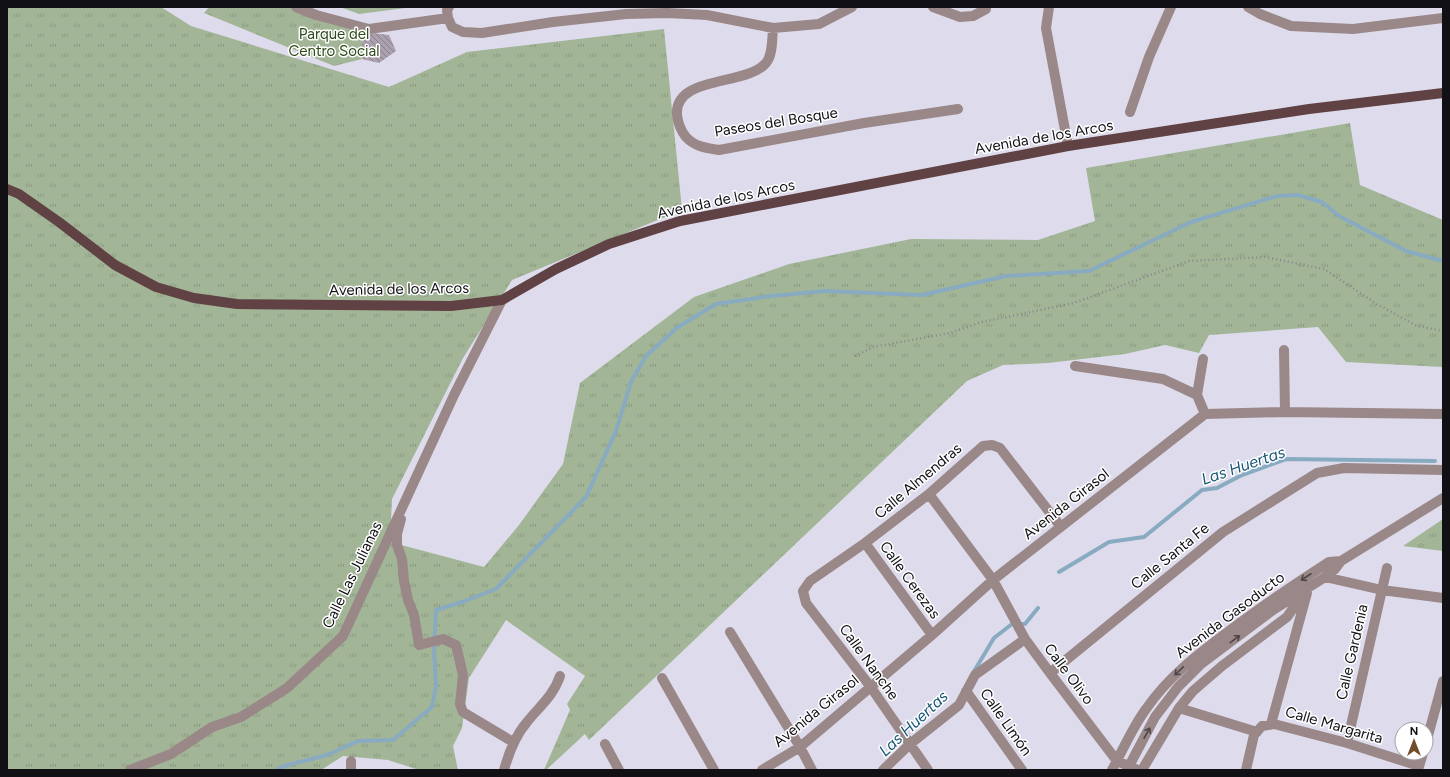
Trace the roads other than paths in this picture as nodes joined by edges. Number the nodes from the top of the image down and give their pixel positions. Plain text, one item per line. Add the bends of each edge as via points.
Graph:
1 (296, 7) edge
2 (449, 7) edge
3 (852, 7) edge
4 (934, 7) edge
5 (986, 7) edge
6 (1049, 7) edge
7 (1170, 7) edge
8 (1248, 7) edge
9 (448, 18) junction
10 (1443, 18) edge
11 (773, 28) junction
12 (1443, 93) edge
13 (958, 109) dead end
14 (1130, 112) dead end
15 (1068, 146) junction
16 (7, 189) edge
17 (502, 300) junction
18 (1284, 350) dead end
19 (1203, 359) dead end
20 (1075, 366) dead end
21 (1197, 395) junction
22 (1285, 412) junction
23 (1205, 414) junction
24 (1443, 414) edge
25 (1443, 470) edge
26 (929, 494) junction
27 (406, 497) junction
28 (1443, 498) edge
29 (1061, 527) junction
30 (865, 543) junction
31 (1341, 561) junction
32 (1387, 568) dead end
33 (1325, 577) junction
34 (993, 580) junction
35 (1308, 588) junction
36 (1382, 590) junction
37 (803, 591) joint
38 (1443, 598) edge
39 (730, 632) dead end
40 (932, 635) junction
41 (1023, 636) junction
42 (1050, 673) junction
43 (560, 676) dead end
44 (662, 678) dead end
45 (1443, 681) edge
46 (870, 686) junction
47 (966, 692) junction
48 (1179, 708) junction
49 (1432, 721) edge
50 (1263, 727) junction
51 (513, 742) junction
52 (1347, 743) junction
53 (605, 744) dead end
54 (909, 744) junction
55 (800, 747) junction
56 (1114, 766) edge
57 (1419, 768) edge
58 (1131, 769) edge
59 (130, 770) edge
60 (504, 770) edge
61 (619, 770) edge
62 (714, 770) edge
63 (762, 770) edge
64 (812, 770) edge
65 (883, 770) edge
66 (928, 770) edge
67 (1022, 770) edge
68 (1142, 770) edge
69 (1246, 770) edge

1 - 9 street via 316,15 369,28
2 - 9 street
3 - 11 street via 819,24
4 - 5 street via 960,16 973,16
6 - 15 street via 1046,28
7 - 14 street
8 - 10 street via 1291,26 1352,29
9 - 11 street via 452,27 463,32 482,33 553,22 660,13 707,15
11 - 13 street, Paseos del Bosque via 766,63 754,71 685,94 678,104 679,127 687,138 701,148 719,150 864,123
12 - 15 main road, Avenida de los Arcos via 1309,109
15 - 17 main road, Avenida de los Arcos via 680,221 609,244 556,269
16 - 17 main road, Avenida de los Arcos via 19,194 59,222 115,265 156,287 194,298 237,304 325,306 451,306
17 - 27 street, Calle Las Julianas
18 - 22 street
19 - 21 street
20 - 21 street via 1164,379
21 - 23 street
22 - 23 street
22 - 24 street
23 - 29 street, Avenida Girasol
25 - 42 street, Calle Santa Fe via 1344,468 1317,473 1223,532
26 - 29 street, Calle Almendras via 983,446 992,445 1000,448
26 - 30 street, Calle Almendras
26 - 34 street, Calle Olivo
27 - 51 street via 397,534 404,581 419,645 441,639 456,645 463,675 460,704 463,712
27 - 59 street, Calle Las Julianas via 342,636 287,688 241,717 212,727 171,754
28 - 31 street, Avenida Gasoducto
29 - 34 street, Avenida Girasol
30 - 37 street, Calle Almendras via 810,581
30 - 40 street, Calle Cerezas
31 - 33 street, Avenida Gasoducto
31 -> 56 street, Avenida Gasoducto via 1329,562 1267,602 1194,657 1171,678 1146,709
32 - 36 street, Calle Gardenia
33 - 35 street, Avenida Gasoducto
33 - 36 street
34 - 40 street, Avenida Girasol
34 - 41 street, Calle Olivo
35 - 48 street via 1287,616 1222,666 1193,691
35 - 50 street
58 -> 35 street, Avenida Gasoducto via 1155,717 1178,687 1201,664 1273,610
36 - 38 street
36 - 52 street, Calle Gardenia
37 - 46 street, Calle Nanche via 806,603
39 - 55 street
40 - 46 street, Avenida Girasol
41 - 42 street, Calle Olivo
41 - 47 street via 975,675
42 - 56 street, Calle Olivo
43 - 51 street via 551,693
44 - 62 street
45 - 49 street
46 - 54 street, Calle Nanche
46 - 55 street, Avenida Girasol
47 - 54 street via 959,705
47 - 67 street, Calle Limón
48 - 50 street, Calle Margarita
48 - 68 street
50 - 52 street, Calle Margarita
50 - 69 street via 1254,735
51 - 60 street
52 - 57 street, Calle Margarita
53 - 61 street
54 - 65 street
54 - 66 street, Calle Nanche
55 - 63 street, Avenida Girasol
55 - 64 street
56 - 58 street, Calle Olivo

